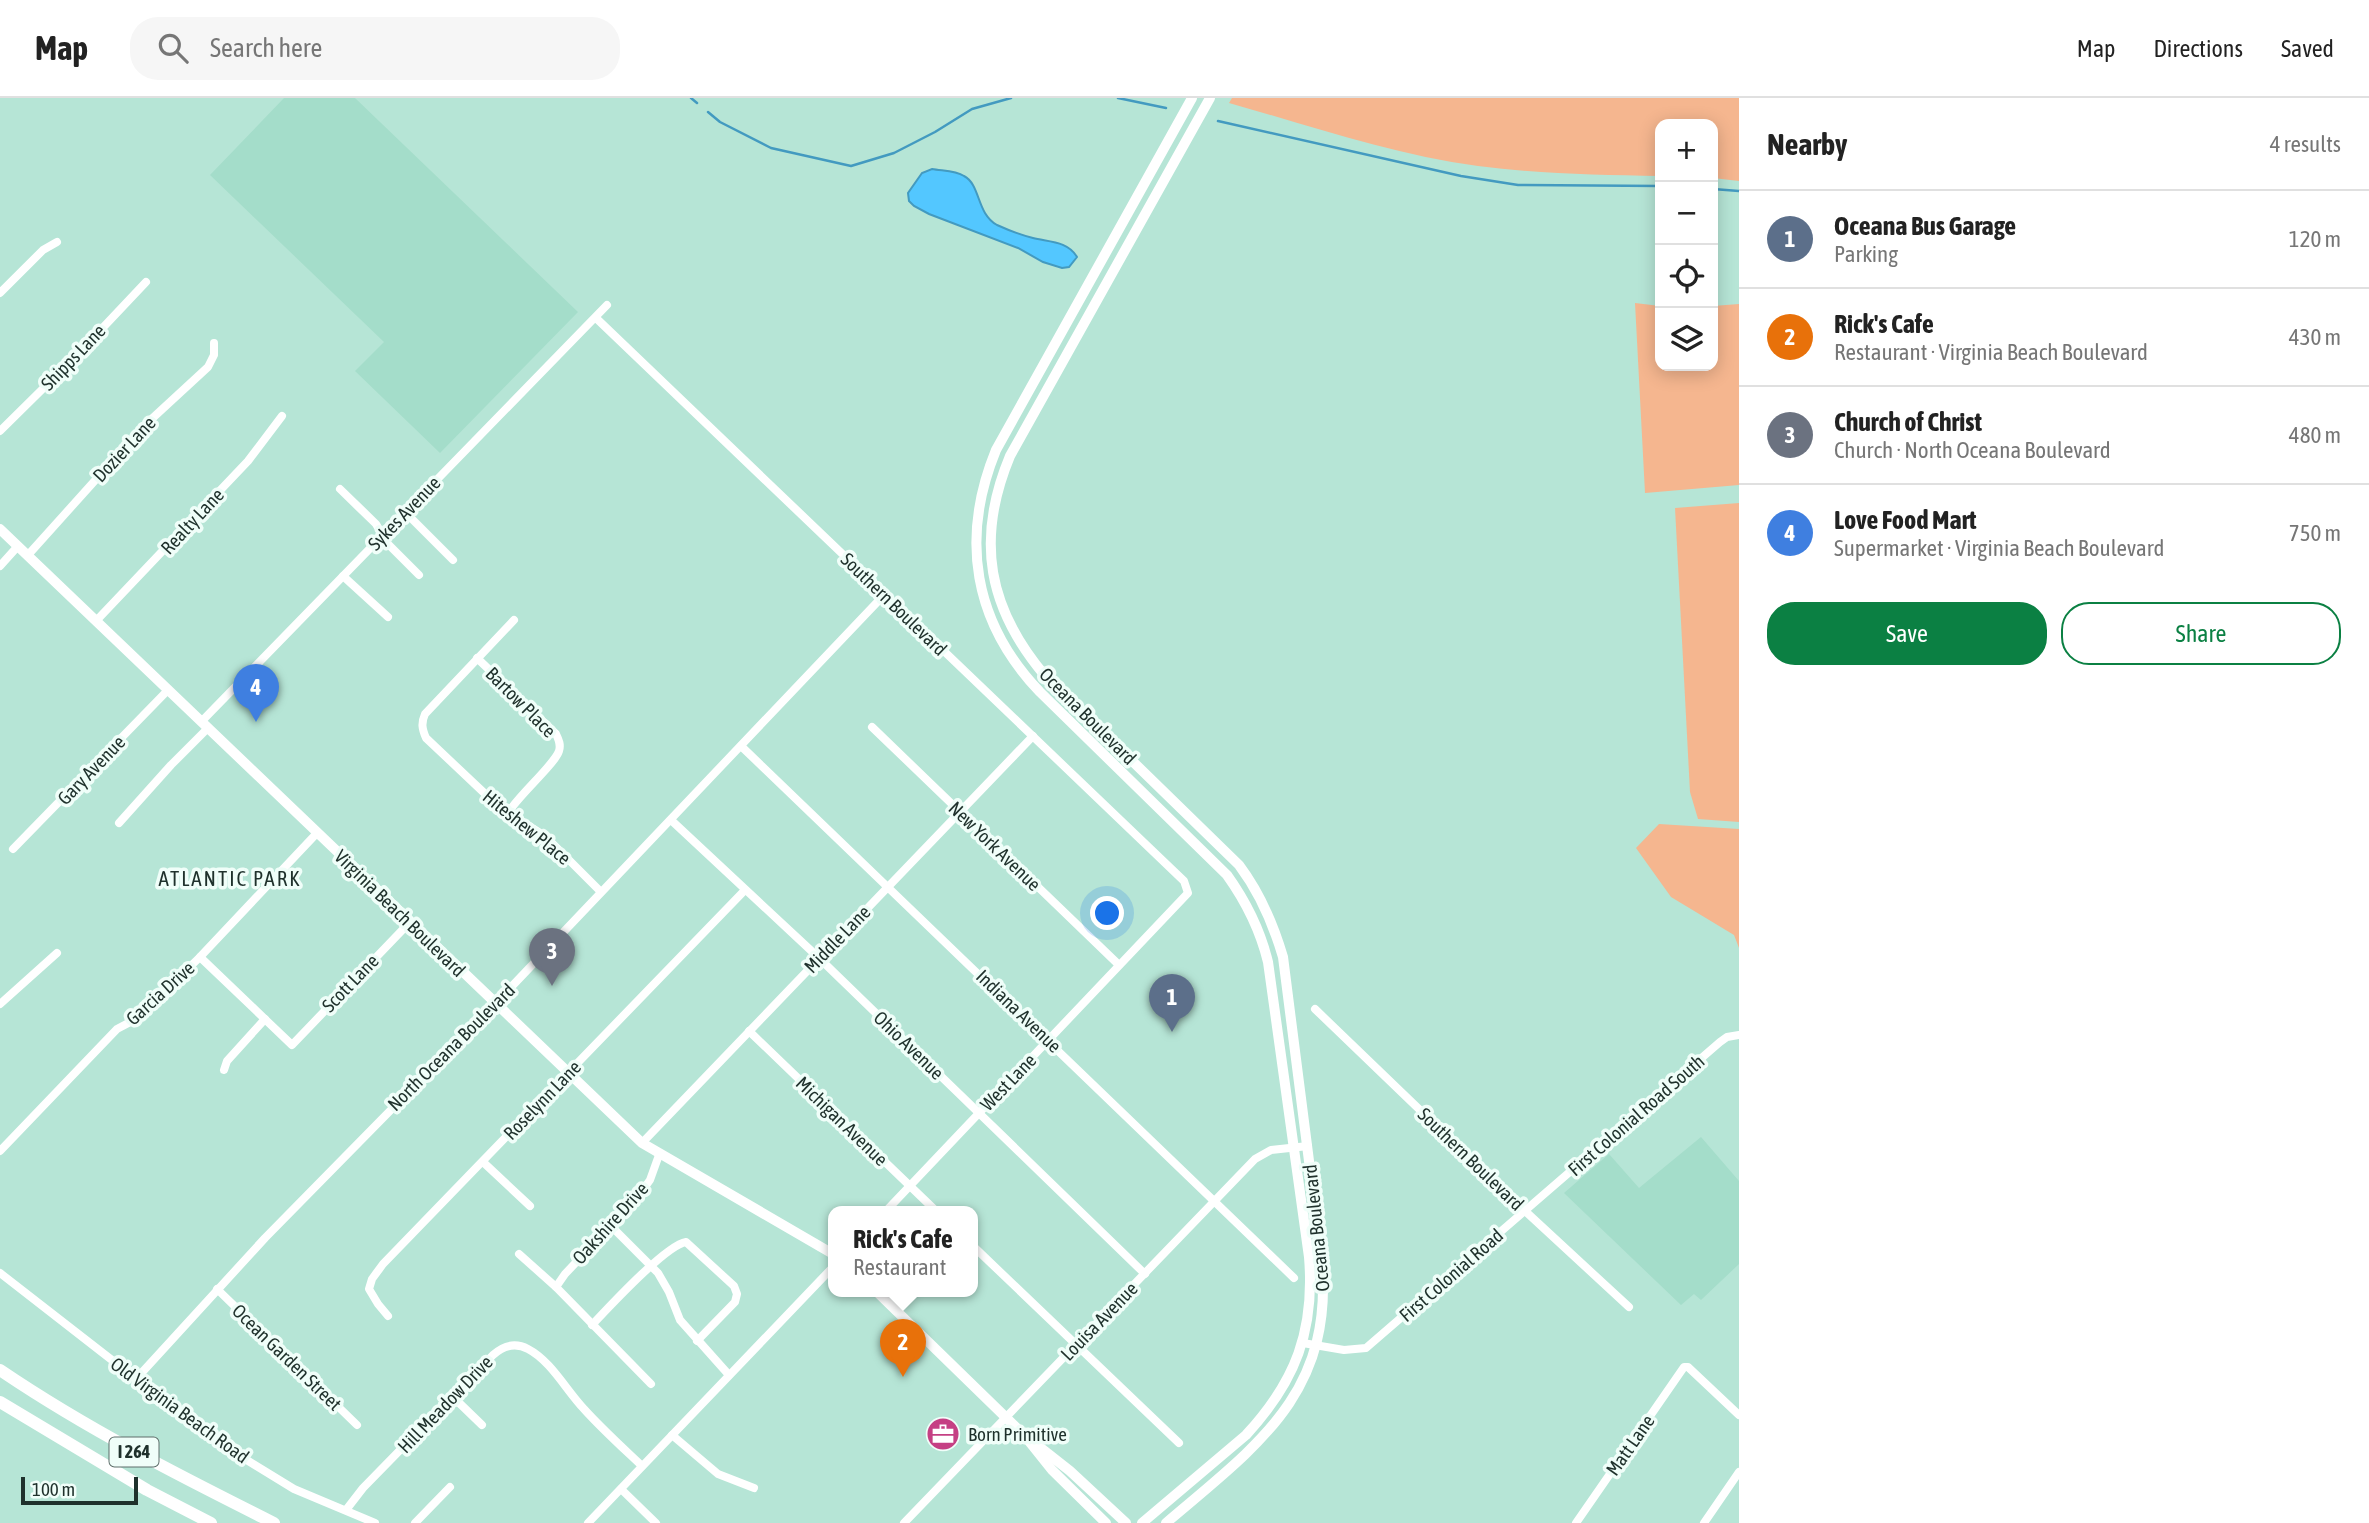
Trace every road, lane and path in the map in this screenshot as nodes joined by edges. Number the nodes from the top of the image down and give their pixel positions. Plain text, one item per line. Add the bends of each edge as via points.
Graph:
1 (1192, 98) edge
2 (1210, 98) edge
3 (57, 242) dead end
4 (146, 282) dead end
5 (0, 293) edge
6 (1078, 304) junction
7 (607, 305) dead end
8 (1090, 312) junction
9 (596, 318) junction
10 (214, 343) dead end
11 (282, 415) dead end
12 (0, 431) edge
13 (340, 489) dead end
14 (405, 512) junction
15 (0, 528) edge
16 (382, 536) junction
17 (18, 546) junction
18 (976, 549) junction
19 (990, 549) junction
20 (28, 555) junction
21 (453, 560) dead end
22 (0, 566) edge
23 (419, 575) dead end
24 (343, 576) junction
25 (884, 595) junction
26 (388, 617) dead end
27 (514, 620) dead end
28 (96, 621) junction
29 (477, 658) junction
30 (168, 690) junction
31 (205, 725) junction
32 (872, 727) dead end
33 (1033, 736) junction
34 (741, 746) junction
35 (959, 812) junction
36 (508, 813) junction
37 (671, 820) junction
38 (119, 823) dead end
39 (317, 833) junction
40 (13, 849) dead end
41 (889, 886) junction
42 (744, 891) junction
43 (601, 892) junction
44 (1188, 893) joint
45 (410, 922) junction
46 (57, 953) dead end
47 (200, 957) junction
48 (819, 958) junction
49 (1119, 965) junction
50 (0, 1004) edge
51 (495, 1004) junction
52 (1315, 1009) dead end
53 (265, 1019) junction
54 (749, 1031) junction
55 (1739, 1035) edge
56 (1048, 1040) junction
57 (224, 1070) dead end
58 (568, 1073) junction
59 (979, 1112) junction
60 (642, 1143) junction
61 (1292, 1146) junction
62 (1308, 1146) junction
63 (0, 1151) edge
64 (659, 1155) junction
65 (483, 1162) junction
66 (909, 1186) junction
67 (1536, 1201) joint
68 (1215, 1202) junction
69 (530, 1206) dead end
70 (891, 1206) edge
71 (931, 1206) edge
72 (1525, 1211) junction
73 (611, 1226) junction
74 (828, 1251) edge
75 (978, 1251) edge
76 (519, 1254) dead end
77 (651, 1266) junction
78 (828, 1272) edge
79 (0, 1273) edge
80 (1145, 1273) junction
81 (1294, 1278) dead end
82 (556, 1287) junction
83 (216, 1289) junction
84 (882, 1297) edge
85 (1629, 1307) dead end
86 (388, 1315) dead end
87 (592, 1325) junction
88 (697, 1341) junction
89 (1303, 1343) junction
90 (1077, 1345) junction
91 (1316, 1345) junction
92 (0, 1370) edge
93 (729, 1375) junction
94 (136, 1378) junction
95 (651, 1384) dead end
96 (452, 1396) junction
97 (0, 1402) edge
98 (1739, 1415) edge
99 (1005, 1417) junction
100 (357, 1425) dead end
101 (482, 1425) dead end
102 (673, 1435) junction
103 (1024, 1435) junction
104 (1179, 1443) dead end
105 (642, 1466) junction
106 (1739, 1472) edge
107 (450, 1487) dead end
108 (621, 1489) junction
109 (754, 1489) dead end
110 (346, 1510) junction
111 (211, 1523) edge
112 (274, 1523) edge
113 (375, 1523) edge
114 (415, 1523) edge
115 (588, 1523) edge
116 (656, 1523) edge
117 (904, 1523) edge
118 (1106, 1523) edge
119 (1126, 1523) edge
120 (1142, 1523) edge
121 (1166, 1523) edge
122 (1576, 1523) edge
123 (1704, 1523) edge

1 - 6 main road
2 - 8 main road, Oceana Boulevard
3 - 5 street
4 - 12 street, Shipps Lane
6 - 8 main road
6 - 18 main road, Oceana Boulevard via 996,450 977,516
7 - 9 street, Sykes Avenue
8 - 19 main road, Oceana Boulevard via 1010,456 993,507
9 - 14 street, Sykes Avenue
9 - 25 street, Southern Boulevard
10 - 20 street, Dozier Lane via 208,367 144,426
11 - 28 street, Realty Lane via 248,461
13 - 16 street via 376,524
14 - 16 street, Sykes Avenue
14 - 21 street
15 - 17 main road, Virginia Beach Boulevard
16 - 23 street
16 - 24 street, Sykes Avenue
17 - 20 main road, Virginia Beach Boulevard
17 - 22 street
18 - 19 main road
18 - 61 main road, Oceana Boulevard via 990,618 1023,674 1213,860 1251,910 1268,962
19 - 62 main road, Oceana Boulevard via 1003,609 1029,657 1231,857 1265,906 1283,957
20 - 28 main road, Virginia Beach Boulevard
24 - 26 street
24 - 31 street, Sykes Avenue
25 - 33 street, Southern Boulevard
25 - 34 street, North Oceana Boulevard
27 - 29 street
28 - 30 main road, Virginia Beach Boulevard
29 - 36 street, Bartow Place via 560,743 555,758
29 - 36 street, Hiteshew Place via 422,720 423,732
30 - 31 main road, Virginia Beach Boulevard
30 - 40 street, Gary Avenue
31 - 38 street, Sykes Avenue
31 - 39 main road, Virginia Beach Boulevard
32 - 35 street, New York Avenue
33 - 35 street, Middle Lane
33 - 44 street, Southern Boulevard via 1184,881
34 - 37 street, North Oceana Boulevard
34 - 41 street, Indiana Avenue
35 - 41 street, Middle Lane
35 - 49 street, New York Avenue
36 - 43 street, Hiteshew Place via 544,836
37 - 42 street, Ohio Avenue
37 - 43 street, North Oceana Boulevard
39 - 45 main road, Virginia Beach Boulevard
39 - 47 street, Garcia Drive
41 - 48 street, Middle Lane
41 - 56 street, Indiana Avenue
42 - 48 street, Ohio Avenue
42 - 58 street, Roselynn Lane
43 - 51 street, North Oceana Boulevard
44 - 49 street, West Lane
45 - 51 main road, Virginia Beach Boulevard
45 - 53 street, Scott Lane via 292,1045
46 - 50 street
47 - 53 street
47 - 63 street, Garcia Drive via 136,1019 117,1029
48 - 54 street, Middle Lane
48 - 59 street, Ohio Avenue
49 - 56 street, West Lane
51 - 58 main road, Virginia Beach Boulevard
51 - 83 street, North Oceana Boulevard
52 - 72 street, Southern Boulevard
53 - 57 street
54 - 60 street, Middle Lane
54 - 66 street, Michigan Avenue
55 - 67 street, First Colonial Road South via 1720,1042
56 - 59 street, West Lane
56 - 68 street, Indiana Avenue
58 - 60 main road, Virginia Beach Boulevard
58 - 65 street, Roselynn Lane
59 - 66 street, West Lane
59 - 80 street, Ohio Avenue
60 - 64 main road, Virginia Beach Boulevard
61 - 62 street, Louisa Avenue
61 - 68 street, Louisa Avenue via 1255,1159
61 - 89 main road, Oceana Boulevard via 1310,1279
62 - 91 main road, Oceana Boulevard via 1324,1285
64 - 73 street, Oakshire Drive via 645,1187
64 - 74 main road, Virginia Beach Boulevard
65 - 69 street
65 - 86 street, Roselynn Lane via 372,1279 371,1294
66 - 70 street, West Lane
66 - 71 street, Michigan Avenue
67 - 72 street, First Colonial Road
68 - 80 street, Louisa Avenue
68 - 81 street, Indiana Avenue
72 - 85 street, Southern Boulevard
72 - 91 street, First Colonial Road via 1366,1348
73 - 77 street
73 - 82 street, Oakshire Drive
75 - 90 street
76 - 82 street
77 - 87 street
77 - 88 street via 665,1282 680,1320
77 - 88 street via 686,1242 736,1289 735,1303
78 - 93 street
79 - 94 street, Old Virginia Beach Road
80 - 90 street, Louisa Avenue
82 - 87 street
83 - 94 street, North Oceana Boulevard
83 - 100 street, Ocean Garden Street
84 - 99 main road
87 - 95 street
88 - 93 street
89 - 91 street
89 - 120 main road via 1286,1381 1261,1419
90 - 99 street, Louisa Avenue
90 - 104 street
91 - 121 main road via 1301,1386 1274,1426
92 - 112 highway, I 264 via 153,1462
93 - 102 street
94 - 110 street, Old Virginia Beach Road via 264,1471
96 - 101 street
96 - 105 street, Hill Meadow Drive via 499,1349 512,1345 526,1348
96 - 110 street, Hill Meadow Drive
97 - 111 highway, I 264
98 - 122 street, Matt Lane via 1684,1367
99 - 103 main road
99 - 117 street, Louisa Avenue
102 - 105 street
102 - 109 street via 718,1474
103 - 118 main road
103 - 119 main road
105 - 108 street
106 - 123 street
107 - 114 street
108 - 115 street
108 - 116 street
110 - 113 street, Old Virginia Beach Road

